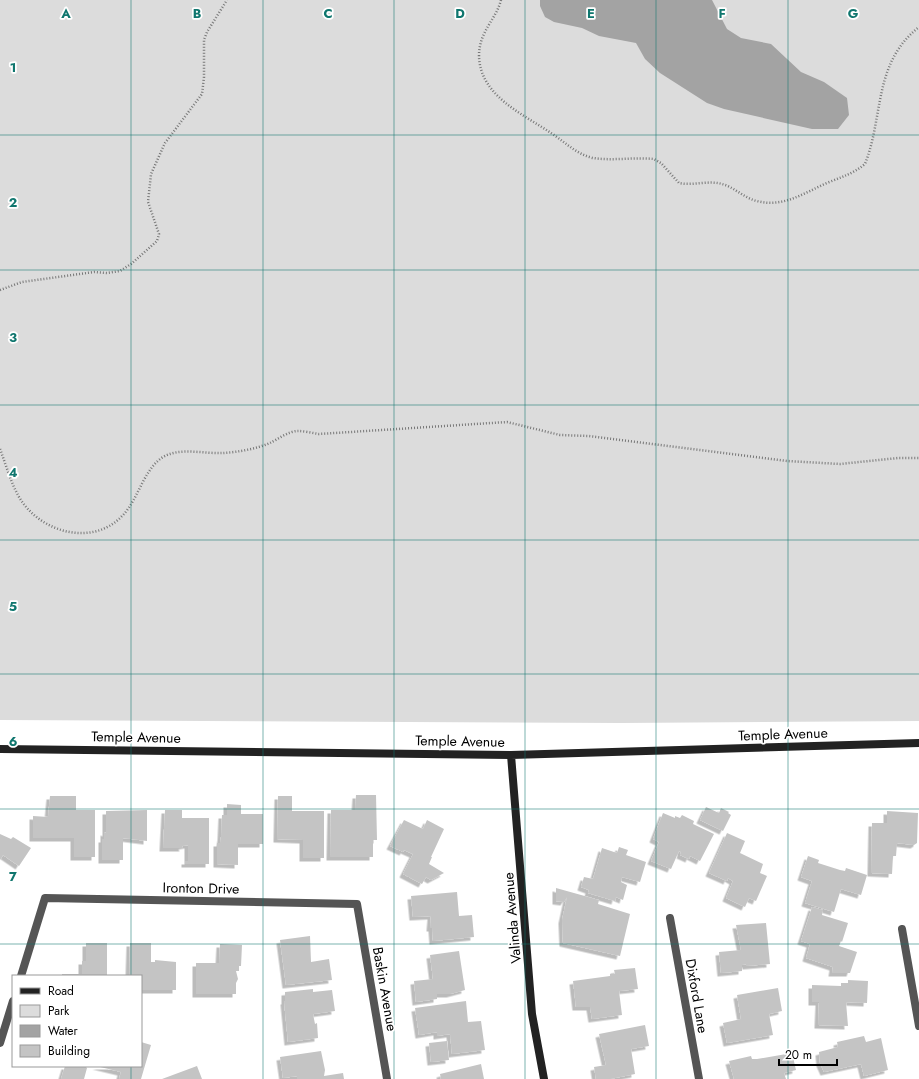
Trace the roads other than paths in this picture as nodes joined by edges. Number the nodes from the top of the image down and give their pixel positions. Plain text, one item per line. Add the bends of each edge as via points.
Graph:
1 (919, 743) edge
2 (0, 749) edge
3 (511, 755) junction
4 (357, 904) joint
5 (670, 918) dead end
6 (902, 929) dead end
7 (21, 975) edge
8 (12, 1004) edge
9 (919, 1026) edge
10 (0, 1043) edge
11 (388, 1079) edge
12 (544, 1079) edge
13 (699, 1079) edge

1 - 3 main road, Temple Avenue
2 - 3 main road, Temple Avenue
3 - 12 main road, Valinda Avenue via 532,1014
4 - 7 street, Ironton Drive via 45,898
4 - 11 street, Baskin Avenue
5 - 13 street, Dixford Lane
6 - 9 street
8 - 10 street

